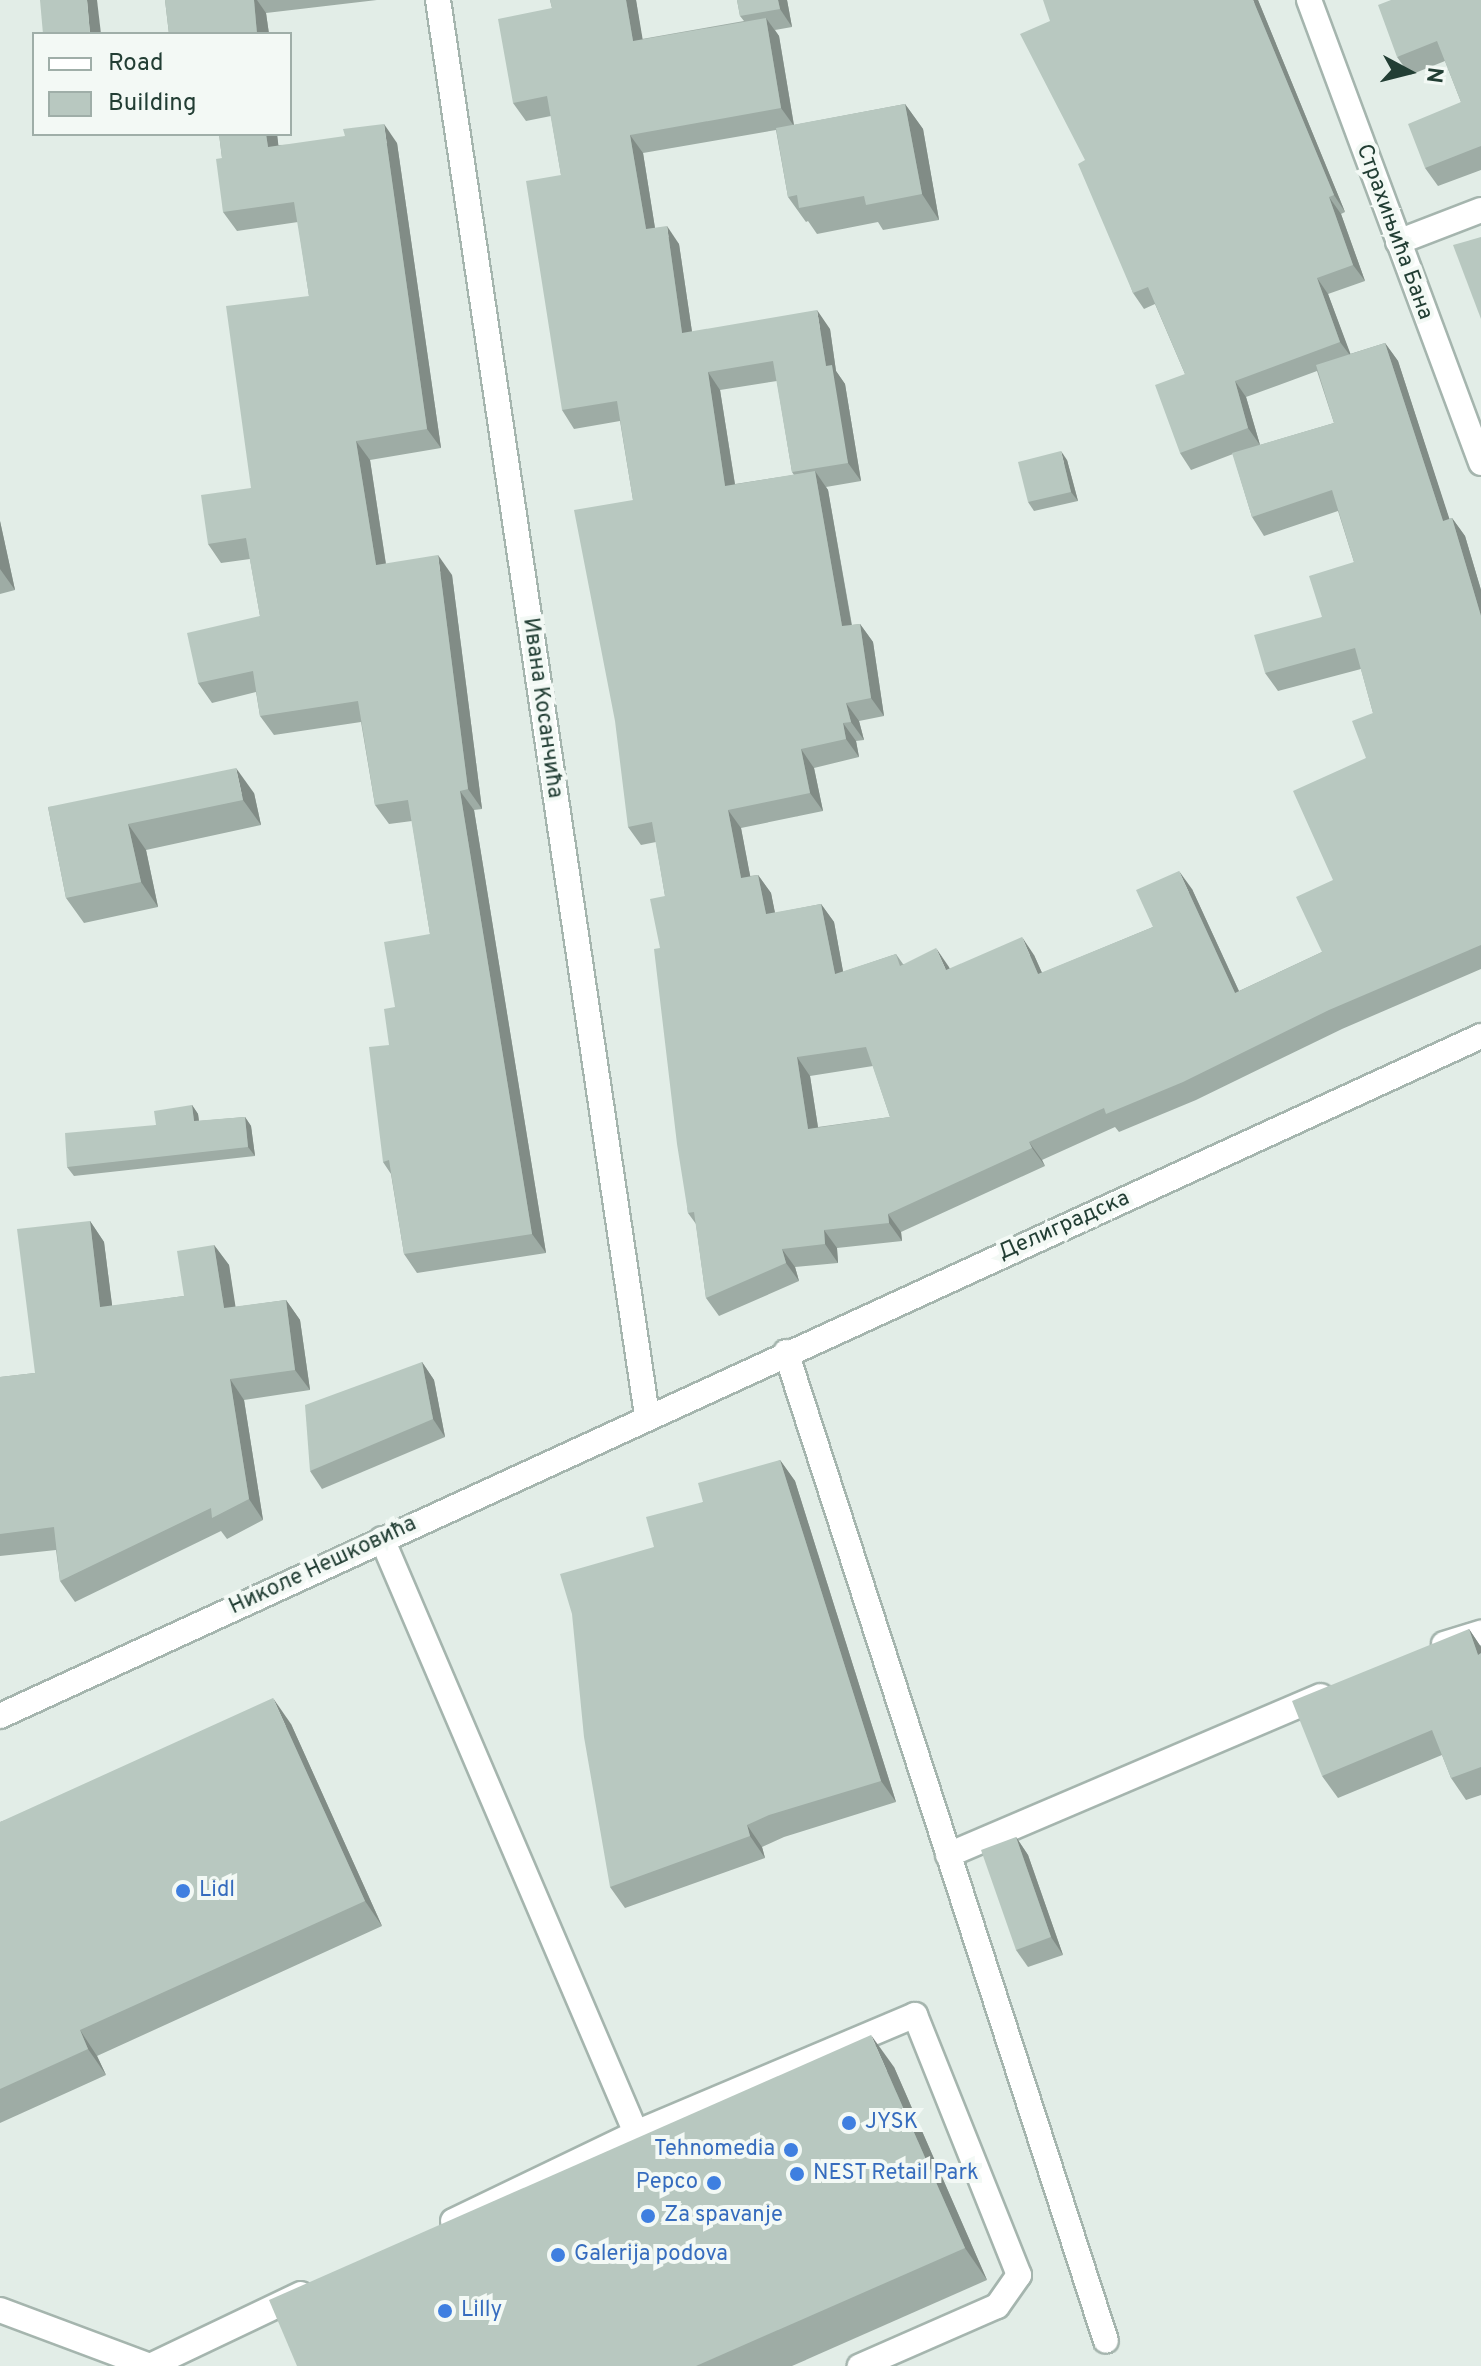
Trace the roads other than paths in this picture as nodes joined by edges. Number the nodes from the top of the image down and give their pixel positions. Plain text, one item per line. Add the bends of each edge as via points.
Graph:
1 (438, 0) edge
2 (1309, 0) edge
3 (1481, 210) edge
4 (1398, 242) junction
5 (1481, 463) edge
6 (1481, 1036) edge
7 (786, 1352) junction
8 (647, 1415) junction
9 (382, 1539) junction
10 (1481, 1633) edge
11 (1427, 1651) edge
12 (1340, 1688) edge
13 (0, 1716) edge
14 (948, 1855) junction
15 (636, 2133) junction
16 (431, 2231) edge
17 (322, 2283) edge
18 (0, 2310) edge
19 (1106, 2341) dead end
20 (150, 2366) edge
21 (860, 2366) edge

1 - 8 street, Ивана Косанчића
2 - 4 street, Страхињића Бана
3 - 4 street
4 - 5 street, Страхињића Бана
6 - 7 street, Делиградска
7 - 8 street, Делиградска
7 - 14 street
8 - 9 street, Николе Нешковића
9 - 13 street, Николе Нешковића
9 - 15 street
10 - 11 street
12 - 14 street
14 - 19 street
15 - 16 street
15 - 21 street via 915,2015 1019,2275 997,2306
17 - 20 street
18 - 20 street

